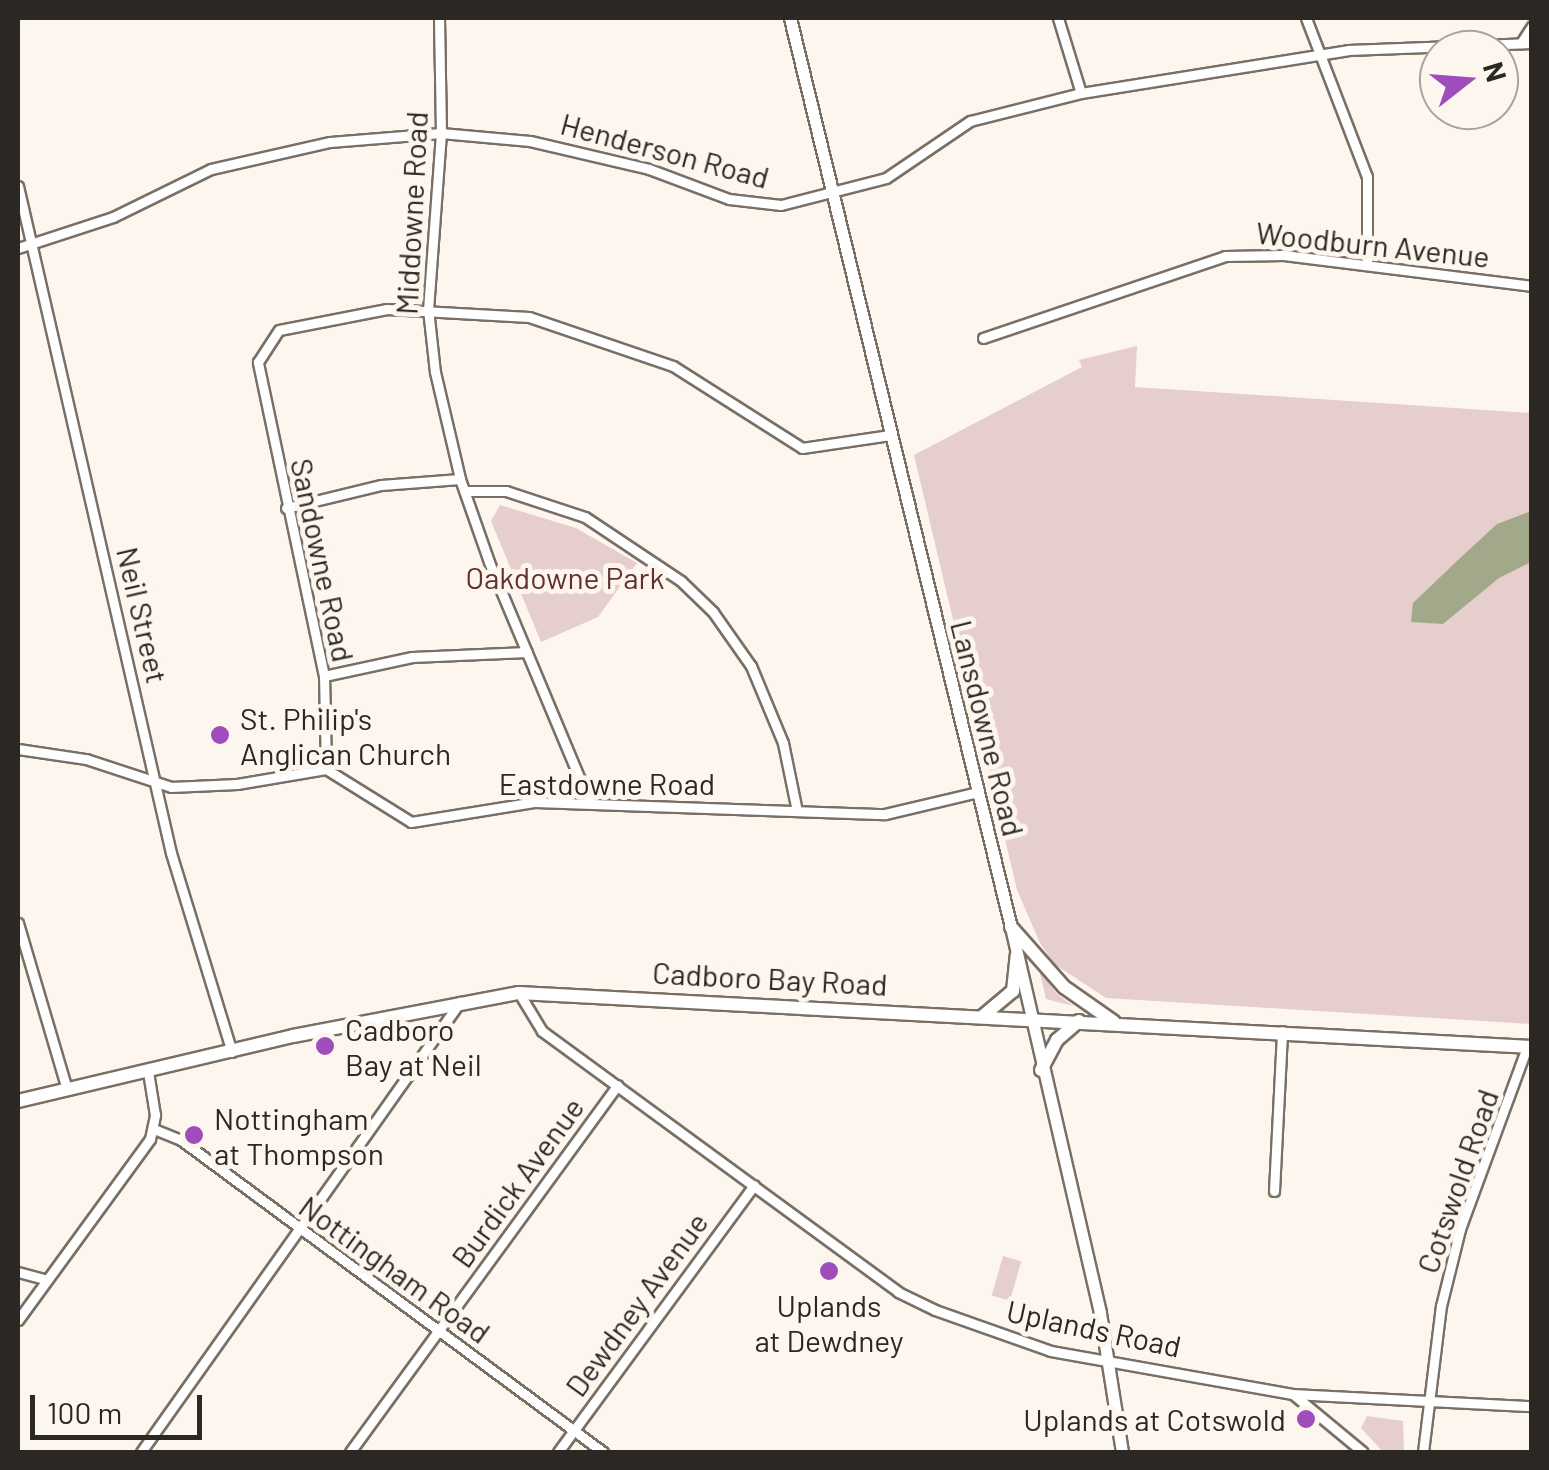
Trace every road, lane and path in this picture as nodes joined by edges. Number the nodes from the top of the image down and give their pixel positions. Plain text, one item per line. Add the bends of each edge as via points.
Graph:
1 (439, 18) edge
2 (790, 18) edge
3 (1058, 18) edge
4 (1306, 18) edge
5 (1532, 26) edge
6 (1526, 43) edge
7 (1320, 54) junction
8 (1081, 93) junction
9 (441, 134) junction
10 (18, 186) edge
11 (832, 196) junction
12 (33, 244) junction
13 (18, 248) edge
14 (1367, 265) junction
15 (1532, 286) edge
16 (428, 309) junction
17 (983, 338) dead end
18 (890, 435) junction
19 (460, 480) junction
20 (465, 491) junction
21 (286, 508) junction
22 (526, 652) junction
23 (324, 676) junction
24 (18, 749) edge
25 (326, 769) junction
26 (155, 785) junction
27 (978, 792) junction
28 (590, 802) junction
29 (797, 811) junction
30 (18, 923) edge
31 (1012, 927) junction
32 (1017, 955) junction
33 (520, 992) junction
34 (462, 999) junction
35 (984, 1015) junction
36 (1029, 1018) junction
37 (1079, 1021) junction
38 (1116, 1024) junction
39 (1282, 1031) junction
40 (1529, 1047) edge
41 (232, 1052) junction
42 (1042, 1070) junction
43 (148, 1072) junction
44 (618, 1086) junction
45 (67, 1090) junction
46 (18, 1101) edge
47 (154, 1129) junction
48 (754, 1186) junction
49 (1274, 1191) dead end
50 (302, 1233) junction
51 (18, 1272) edge
52 (47, 1280) junction
53 (18, 1320) edge
54 (438, 1332) junction
55 (1109, 1361) junction
56 (1292, 1394) junction
57 (1427, 1400) junction
58 (1532, 1406) edge
59 (574, 1430) junction
60 (140, 1452) edge
61 (350, 1452) edge
62 (558, 1452) edge
63 (603, 1452) edge
64 (1122, 1452) edge
65 (1363, 1452) edge
66 (1423, 1452) edge

1 - 9 street, Middowne Road
2 - 11 street, Lansdowne Road
3 - 8 street
4 - 7 street
5 - 6 street
6 - 7 street, Henderson Road
7 - 8 street, Henderson Road
7 - 14 street via 1367,178
8 - 11 street, Henderson Road via 970,120 886,178
9 - 11 street, Henderson Road via 568,148 747,202
9 - 12 street, Henderson Road via 330,142 246,159
9 - 16 street, Middowne Road
10 - 12 street, Neil Street
11 - 18 street, Lansdowne Road
12 - 13 street, Henderson Road
12 - 26 street, Neil Street
14 - 15 street, Woodburn Avenue
14 - 17 street, Woodburn Avenue via 1225,256
16 - 18 street via 529,317 595,334 673,366 802,448
16 - 19 street, Middowne Road
16 - 21 street, Sandowne Road via 292,326 270,338 258,362
18 - 27 street, Lansdowne Road
19 - 20 street, Middowne Road
19 - 21 street via 381,485
20 - 22 street, Middowne Road
20 - 29 street via 506,491 585,517 660,562 691,591 728,632 766,698
21 - 23 street, Sandowne Road
22 - 23 street via 412,657
22 - 28 street, Middowne Road
23 - 25 street, Sandowne Road
24 - 26 street via 86,759
25 - 26 street via 204,788
25 - 28 street, Eastdowne Road via 411,822 511,804
26 - 41 street, Neil Street
27 - 29 street, Eastdowne Road via 884,814
27 - 31 street, Lansdowne Road
28 - 29 street, Eastdowne Road
30 - 45 street
31 - 32 street, Lansdowne Road
31 - 38 main road via 1064,987
32 - 35 main road via 1013,991
32 - 36 street, Lansdowne Road
33 - 34 main road, Cadboro Bay Road
33 - 35 main road, Cadboro Bay Road
33 - 44 street, Uplands Road via 542,1032
34 - 41 main road, Cadboro Bay Road
34 - 50 street
35 - 36 main road, Cadboro Bay Road
36 - 37 main road, Cadboro Bay Road
36 - 42 street, Lansdowne Road
37 - 38 main road, Cadboro Bay Road
37 - 42 main road via 1057,1040
38 - 39 main road, Cadboro Bay Road
39 - 40 main road, Cadboro Bay Road
39 - 49 street
40 - 57 street, Cotswold Road via 1460,1229
41 - 43 main road, Cadboro Bay Road
42 - 55 street, Lansdowne Road
43 - 45 main road, Cadboro Bay Road
43 - 47 street
44 - 48 street, Uplands Road
44 - 54 street, Burdick Avenue
45 - 46 main road, Cadboro Bay Road
47 - 50 street, Nottingham Road via 181,1140
47 - 52 street
48 - 55 street, Uplands Road via 898,1292 1002,1338
48 - 59 street, Dewdney Avenue
50 - 54 street, Nottingham Road
50 - 60 street
51 - 52 street
52 - 53 street
54 - 59 street, Nottingham Road
54 - 61 street, Burdick Avenue
55 - 56 street, Uplands Road
55 - 64 street, Lansdowne Road
56 - 57 street, Uplands Road
56 - 65 street
57 - 58 street, Uplands Road
57 - 66 street, Cotswold Road
59 - 62 street, Dewdney Avenue
59 - 63 street, Nottingham Road

